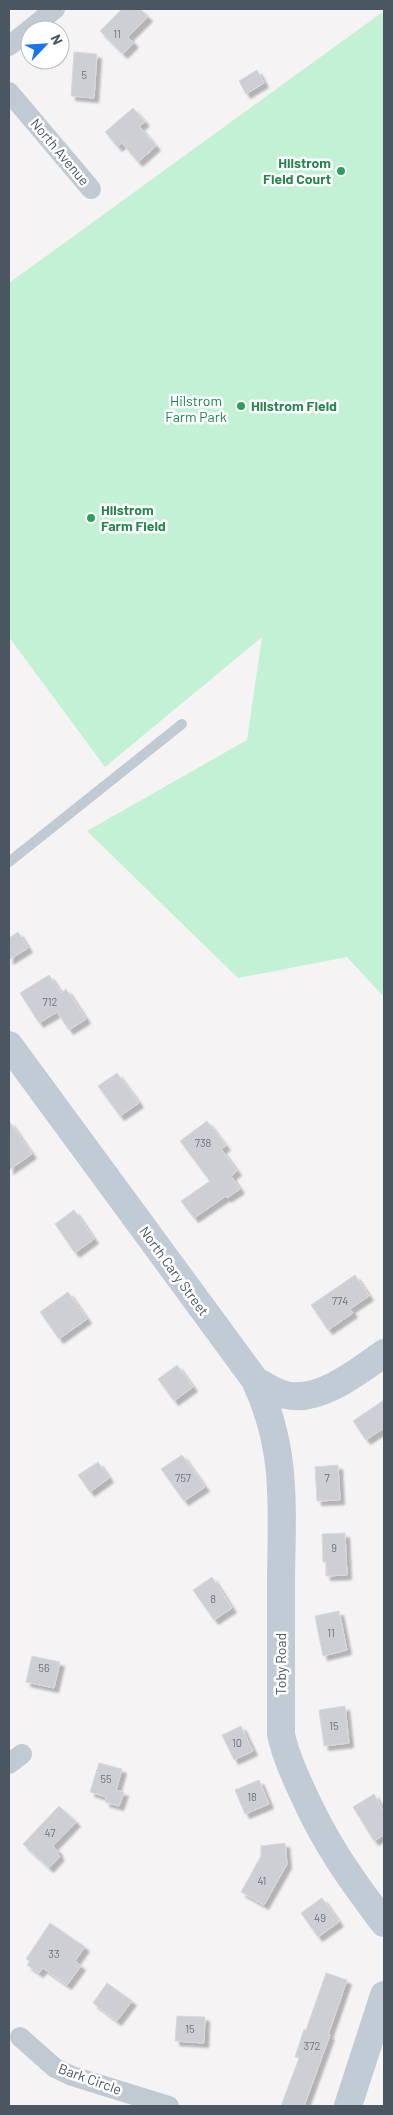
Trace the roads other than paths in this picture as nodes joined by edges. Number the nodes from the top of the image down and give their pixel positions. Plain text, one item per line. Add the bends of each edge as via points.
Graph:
1 (55, 9) edge
2 (9, 46) edge
3 (9, 92) edge
4 (91, 189) dead end
5 (182, 724) dead end
6 (9, 862) edge
7 (9, 1045) edge
8 (384, 1353) edge
9 (254, 1380) junction
10 (384, 1923) edge
11 (384, 1995) edge
12 (20, 2038) dead end
13 (169, 2106) edge
14 (348, 2106) edge

1 - 2 street
3 - 4 street, North Avenue
5 - 6 lane
7 - 9 main road, North Cary Street
8 - 9 main road, North Cary Street via 334,1386 304,1396 287,1396
9 - 10 main road, Toby Road via 272,1422 281,1473 280,1734 316,1824
11 - 14 main road
12 - 13 street, Bark Circle via 55,2068 72,2076

